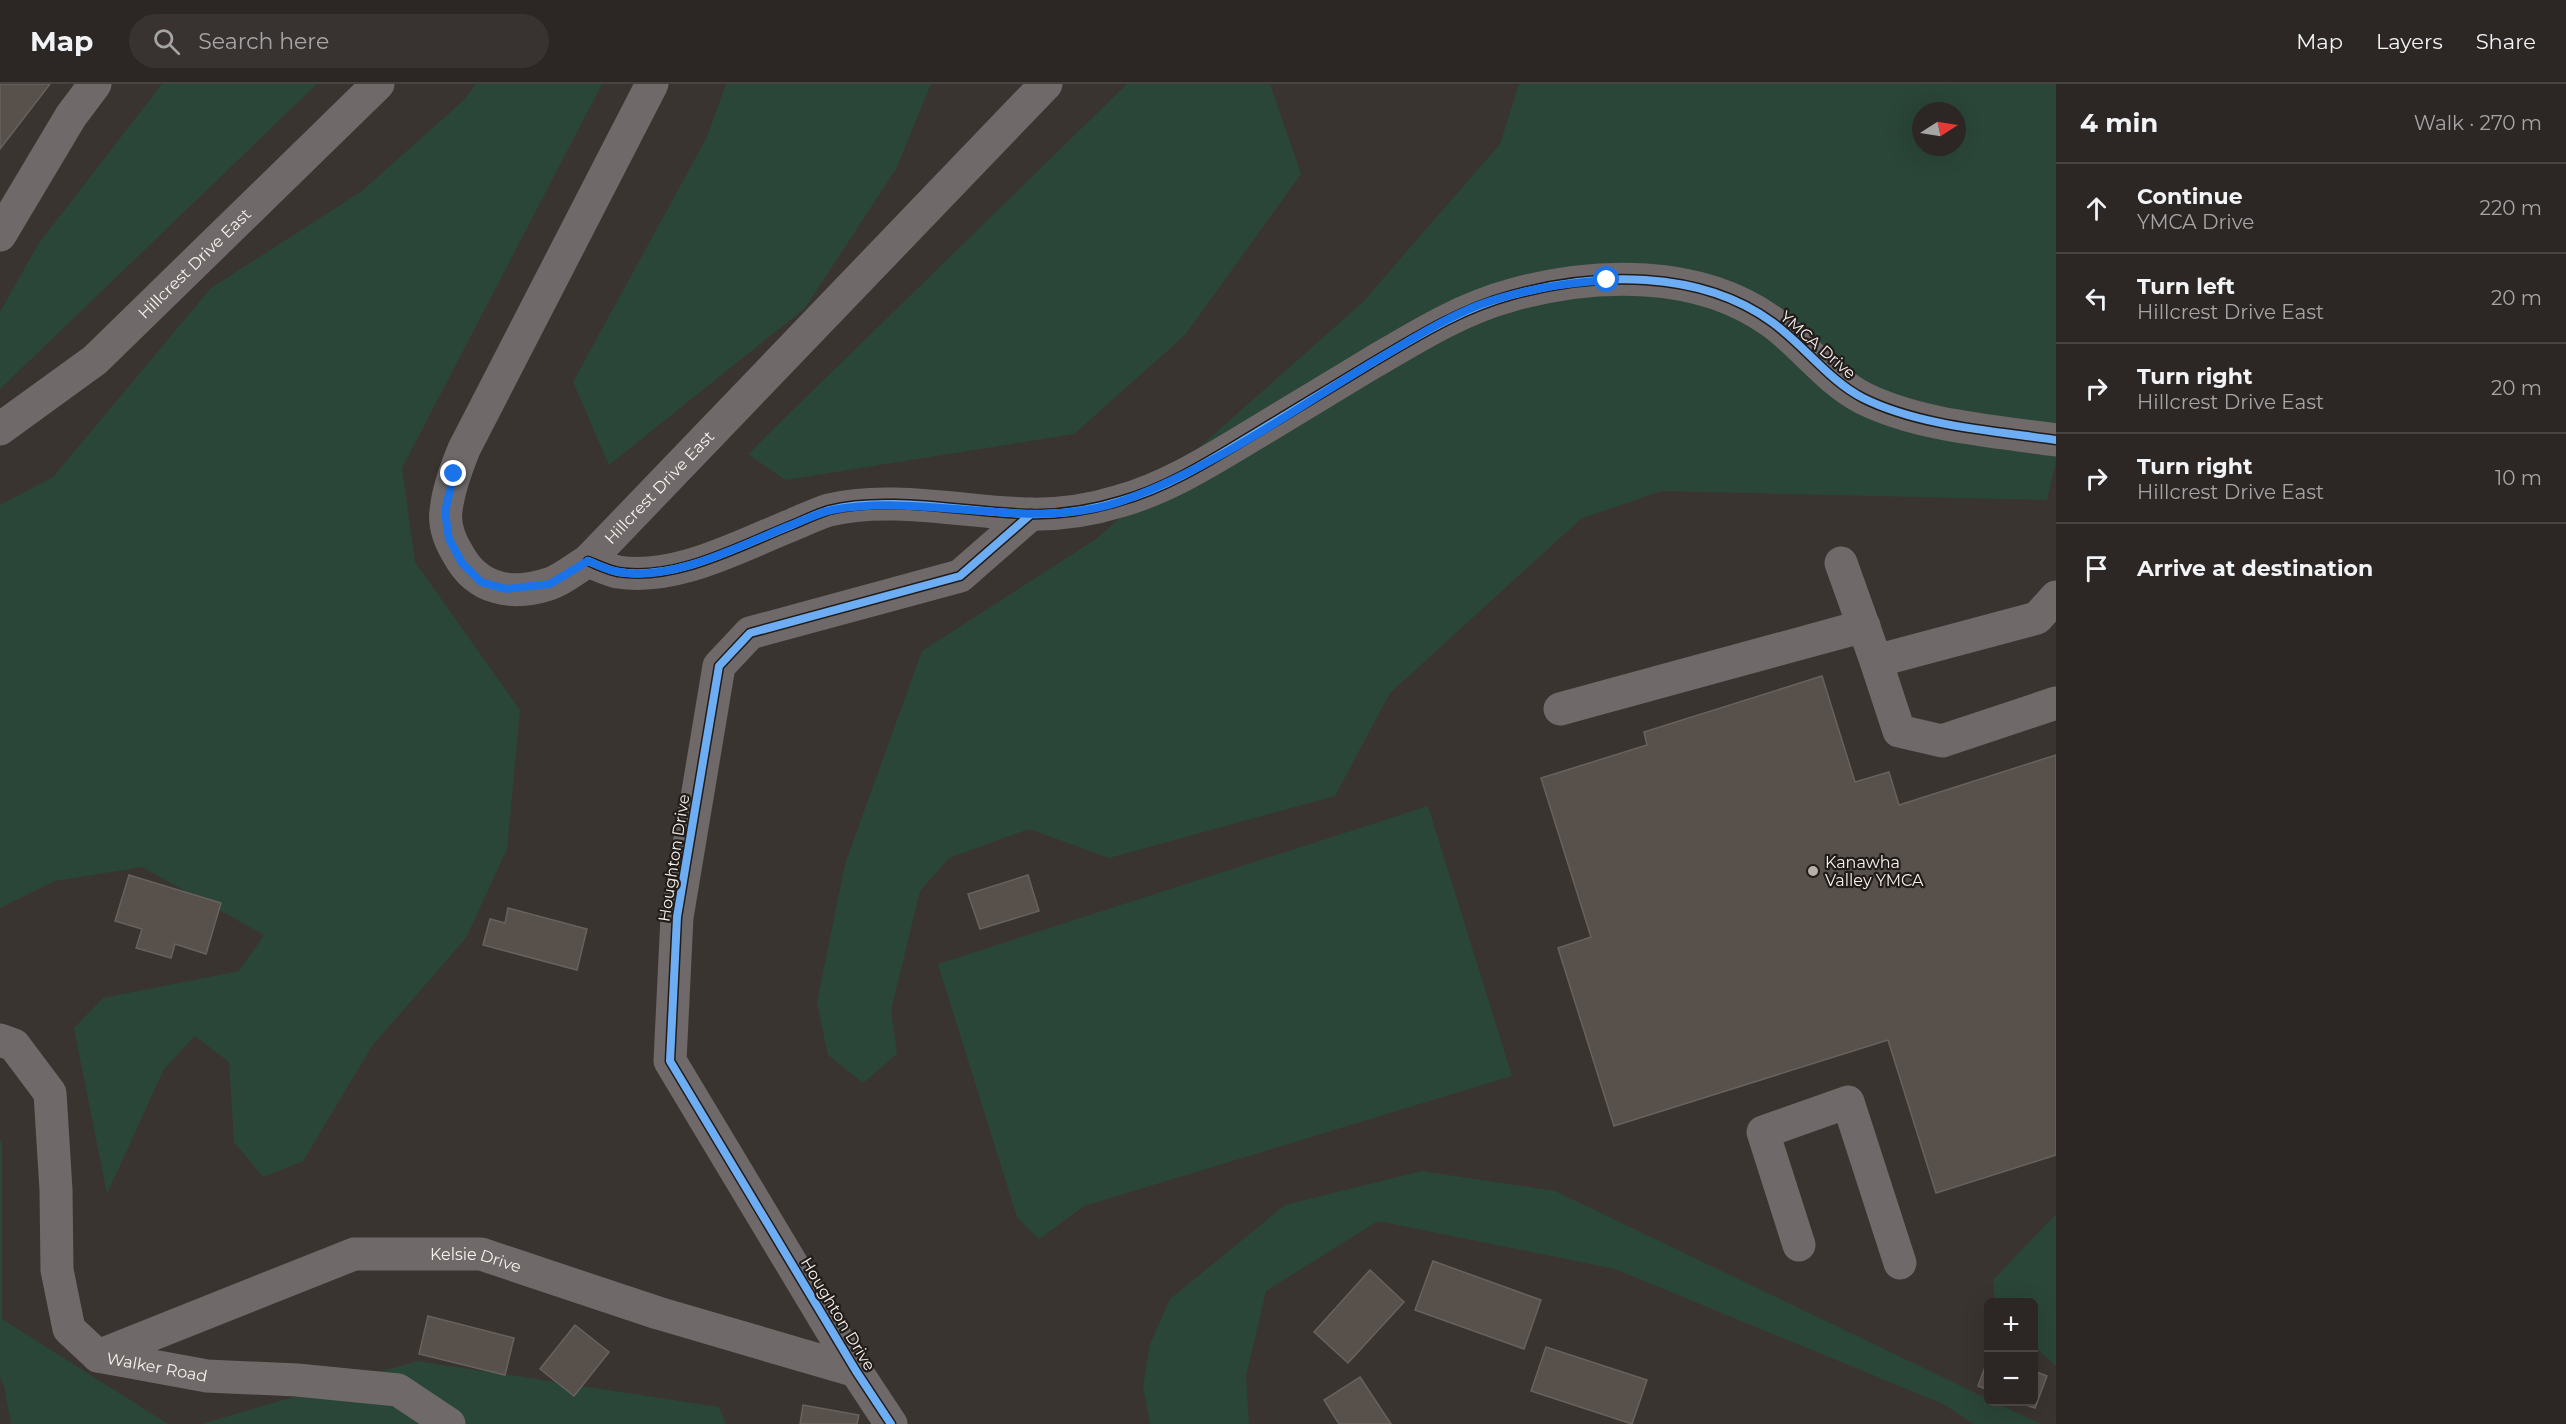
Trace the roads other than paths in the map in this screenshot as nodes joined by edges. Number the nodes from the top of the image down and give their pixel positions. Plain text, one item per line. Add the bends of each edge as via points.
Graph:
1 (95, 84) edge
2 (378, 84) edge
3 (652, 84) edge
4 (1046, 84) edge
5 (0, 235) edge
6 (0, 429) edge
7 (2056, 440) edge
8 (1031, 514) junction
9 (588, 561) junction
10 (1841, 563) dead end
11 (2056, 597) edge
12 (1864, 626) junction
13 (1876, 661) junction
14 (2056, 703) edge
15 (1560, 709) dead end
16 (0, 1040) edge
17 (1799, 1245) dead end
18 (1900, 1263) dead end
19 (98, 1356) junction
20 (856, 1371) junction
21 (449, 1424) edge
22 (891, 1424) edge

1 - 5 street via 71,116
2 - 6 street, Hillcrest Drive East via 103,352
3 - 9 street, Hillcrest Drive East via 464,449 445,512 449,539 462,563 481,582 506,589 550,584
4 - 9 street, Hillcrest Drive East
7 - 8 street, YMCA Drive via 1949,424 1897,411 1846,388 1772,322 1735,300 1692,287 1607,280 1553,285 1480,305 1442,321 1196,470 1124,500 1086,509
8 - 9 street, YMCA Drive via 919,506 830,510 705,560 669,569 614,571
8 - 20 street, Houghton Drive via 960,576 750,633 719,666 677,917 670,1060
10 - 12 street
11 - 13 street via 2037,618
12 - 13 street
12 - 15 street
13 - 14 street via 1899,731 1942,741
16 - 19 street, Walker Road via 14,1045 50,1093 57,1270 69,1329
17 - 18 street via 1763,1132 1848,1102
19 - 20 street, Kelsie Drive via 354,1254 481,1254 658,1313
19 - 21 street, Walker Road via 207,1376 398,1390
20 - 22 street, Houghton Drive

